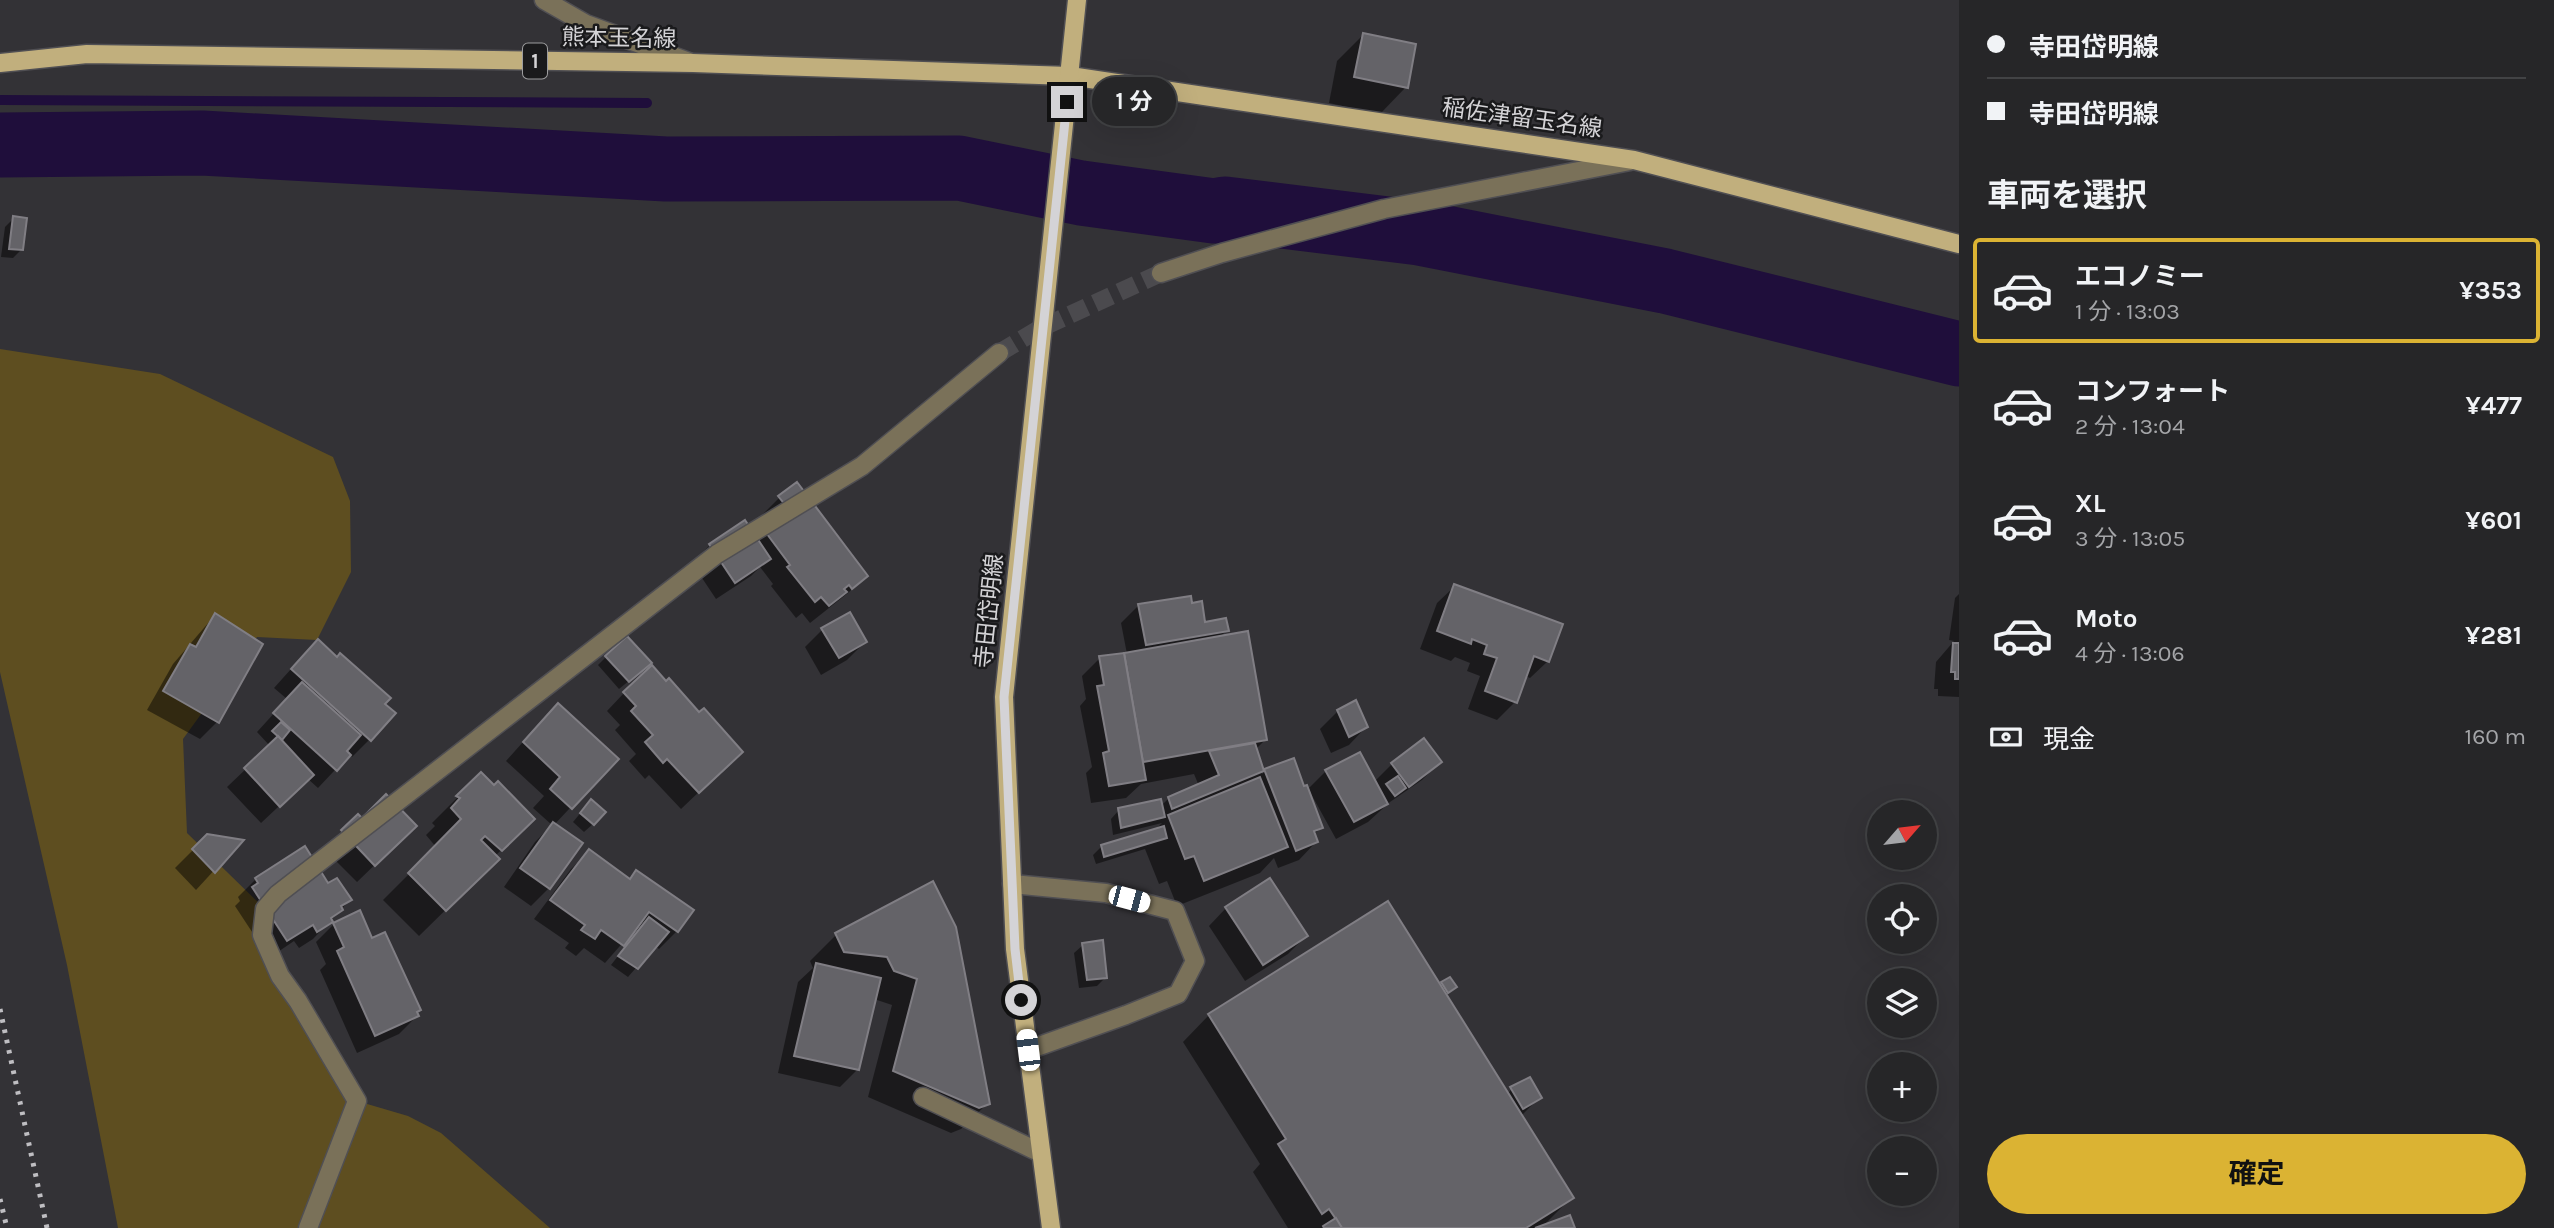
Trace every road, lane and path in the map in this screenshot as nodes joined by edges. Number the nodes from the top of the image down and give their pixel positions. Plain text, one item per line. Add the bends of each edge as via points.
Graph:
1 (544, 0) edge
2 (1076, 2) edge
3 (0, 63) edge
4 (693, 63) junction
5 (1070, 76) junction
6 (1634, 160) junction
7 (1959, 244) edge
8 (1161, 272) tunnel mouth
9 (999, 353) tunnel mouth
10 (1012, 884) junction
11 (1028, 1050) junction
12 (923, 1097) dead end
13 (1041, 1153) junction
14 (308, 1228) edge
15 (1051, 1228) edge

1 - 4 street via 586,24
2 - 5 main road, 寺田岱明線
3 - 4 main road, 熊本玉名線 / 1 via 87,54
4 - 5 main road, 熊本玉名線 / 1
5 - 6 main road, 稲佐津留玉名線
5 - 10 main road, 寺田岱明線 via 1004,697
6 - 7 main road, 稲佐津留玉名線
6 - 8 street via 1384,209
9 - 14 street via 862,467 717,554 278,894 265,909 262,935 280,976 357,1101
10 - 11 main road, 寺田岱明線
10 - 11 street via 1106,893 1175,911 1195,961 1178,994
11 - 13 main road, 寺田岱明線
12 - 13 street
13 - 15 main road, 寺田岱明線

